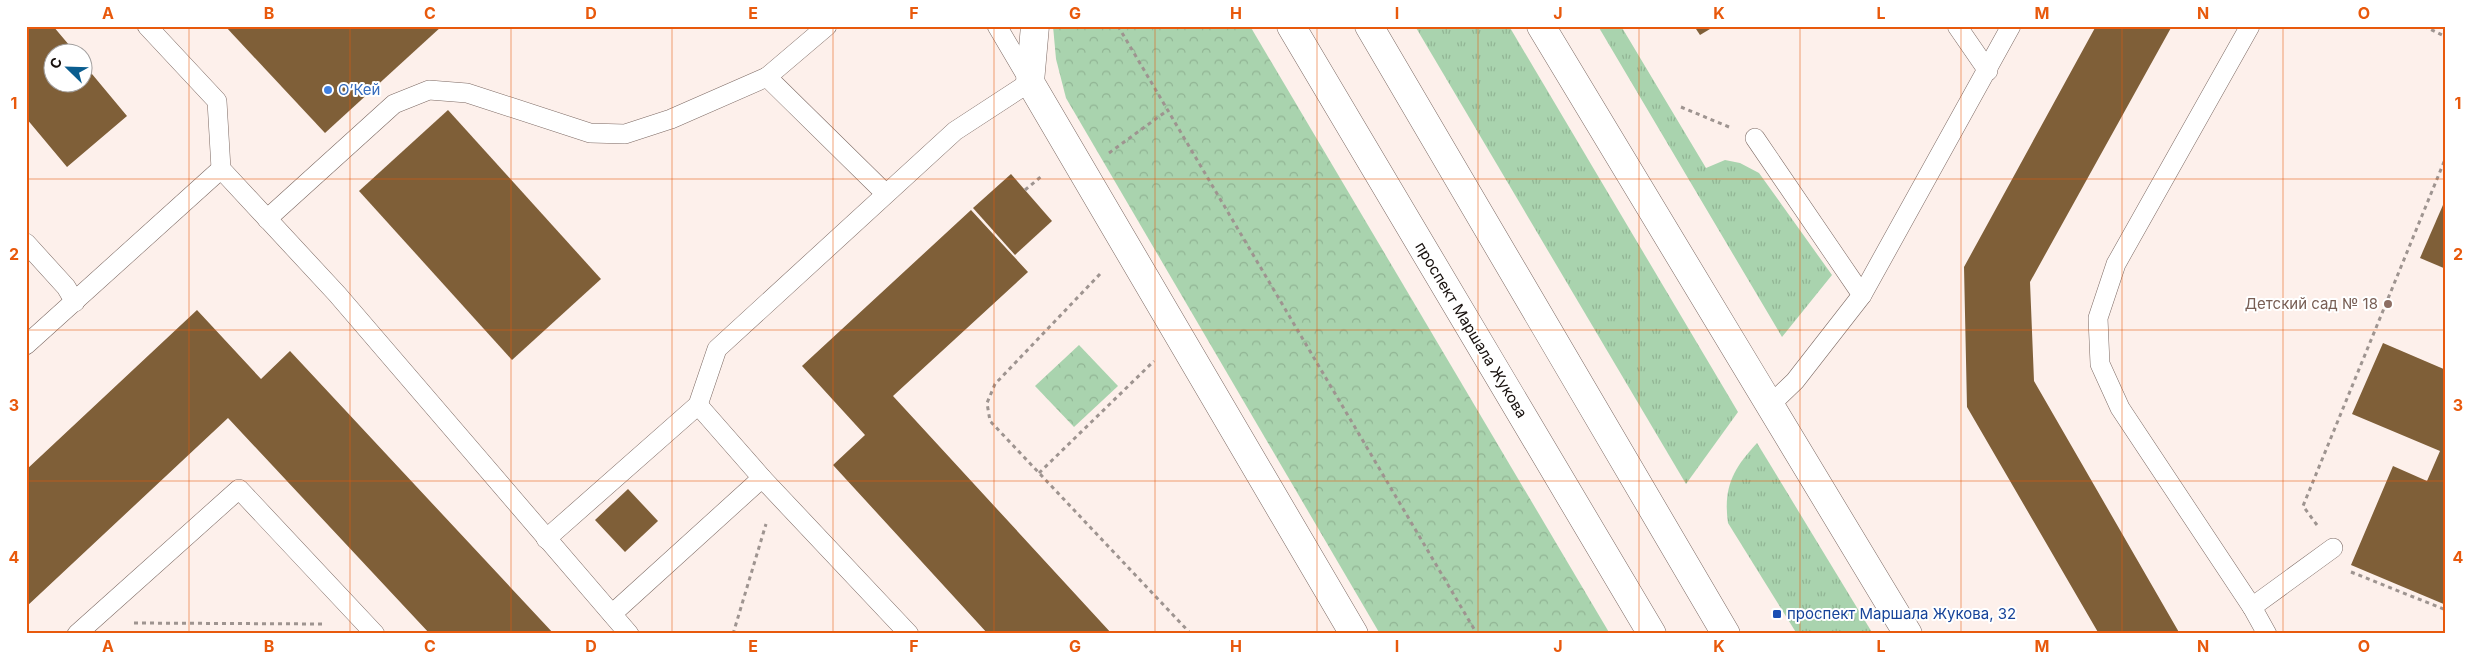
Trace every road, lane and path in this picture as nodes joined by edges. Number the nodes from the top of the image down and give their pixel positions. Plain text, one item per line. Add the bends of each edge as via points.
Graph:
1 (147, 26) edge
2 (828, 26) edge
3 (996, 26) edge
4 (1035, 26) edge
5 (1118, 26) edge
6 (1291, 26) edge
7 (1369, 26) edge
8 (1541, 26) edge
9 (1957, 26) edge
10 (2011, 26) edge
11 (2250, 26) edge
12 (2424, 26) edge
13 (2446, 37) edge
14 (1988, 71) junction
15 (767, 77) junction
16 (1030, 82) junction
17 (1681, 107) dead end
18 (1168, 110) junction
19 (1755, 138) joint
20 (1106, 155) dead end
21 (2446, 156) edge
22 (221, 169) junction
23 (1043, 175) dead end
24 (1025, 190) dead end
25 (885, 193) junction
26 (267, 219) junction
27 (26, 243) edge
28 (1100, 274) dead end
29 (1862, 295) junction
30 (75, 302) junction
31 (26, 345) edge
32 (1154, 361) dead end
33 (1771, 404) junction
34 (698, 405) junction
35 (1039, 473) junction
36 (762, 478) junction
37 (776, 492) junction
38 (546, 539) junction
39 (2333, 548) junction
40 (2252, 607) junction
41 (2446, 610) edge
42 (612, 614) junction
43 (82, 628) edge
44 (370, 629) edge
45 (629, 634) edge
46 (732, 634) edge
47 (909, 634) edge
48 (1191, 634) edge
49 (1354, 634) edge
50 (1477, 634) edge
51 (1652, 634) edge
52 (1726, 634) edge
53 (1908, 634) edge
54 (2267, 634) edge

1 - 22 lane via 217,101
2 - 15 lane
3 - 16 lane
4 - 16 street
5 - 18 path
6 - 51 street, проспект Маршала Жукова
7 - 52 street
8 - 33 street
9 - 14 lane
10 - 14 lane
11 - 40 lane via 2116,264 2098,318 2100,364 2120,408
12 - 13 path
14 - 29 lane
15 - 25 lane
15 - 26 lane via 671,120 625,134 590,133 467,93 429,90 394,104
16 - 25 lane via 955,131
16 - 49 street
17 - 19 path
18 - 20 path
18 - 50 path
19 - 29 lane
21 - 39 path via 2303,506
22 - 26 lane
22 - 30 lane
23 - 24 path
25 - 34 lane via 716,349
26 - 38 lane via 337,294
27 - 30 lane via 66,287
28 - 35 path via 995,384 987,403 990,422
29 - 33 lane via 1795,380
30 - 31 lane
32 - 35 path
33 - 53 street
34 - 36 lane
34 - 38 lane
35 - 48 path
36 - 37 lane
36 - 42 lane
37 - 46 path
37 - 47 lane
38 - 42 lane
39 - 40 lane
39 - 41 path via 2349,571
40 - 54 lane
42 - 45 lane
43 - 44 path
43 - 44 lane via 240,489

